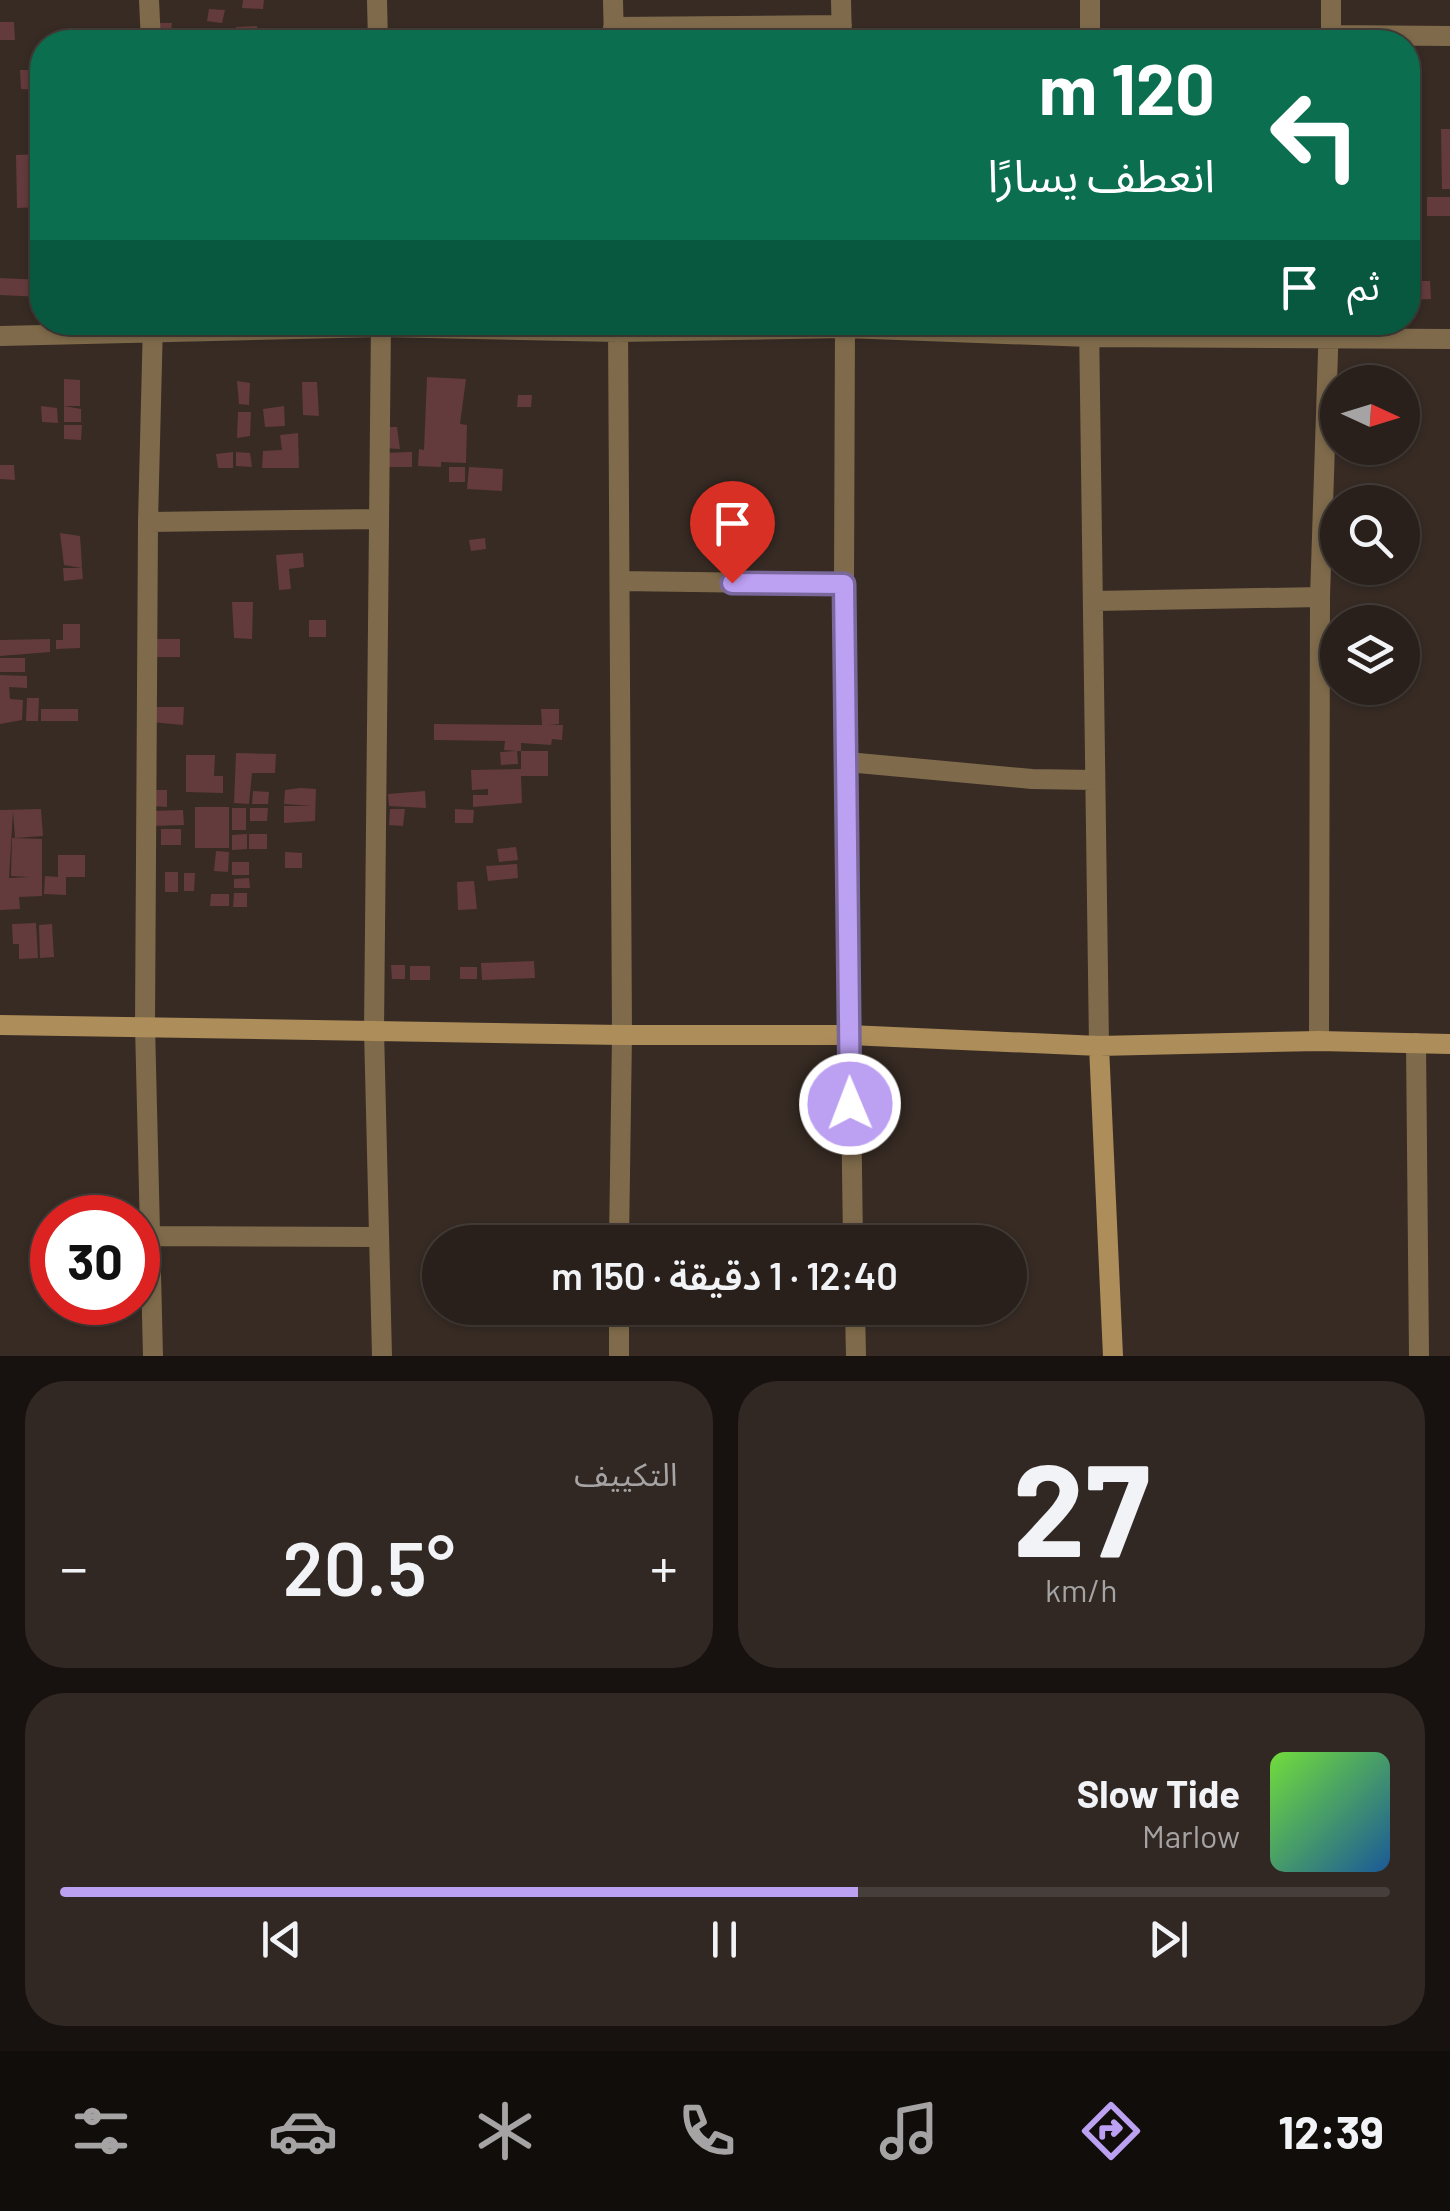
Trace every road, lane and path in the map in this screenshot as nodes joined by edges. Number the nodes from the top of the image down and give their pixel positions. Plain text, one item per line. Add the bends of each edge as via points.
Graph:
1 (150, 0) edge
2 (377, 0) edge
3 (613, 0) edge
4 (841, 0) edge
5 (1090, 0) edge
6 (1331, 0) edge
7 (151, 30) edge
8 (378, 30) edge
9 (614, 30) edge
10 (842, 30) edge
11 (1090, 30) edge
12 (1331, 30) edge
13 (1450, 36) edge
14 (1420, 37) edge
15 (30, 334) edge
16 (153, 335) edge
17 (381, 335) edge
18 (618, 335) edge
19 (844, 335) edge
20 (1089, 335) edge
21 (1329, 335) edge
22 (1383, 335) edge
23 (0, 336) edge
24 (1450, 340) edge
25 (379, 520) junction
26 (148, 522) junction
27 (620, 581) junction
28 (844, 584) junction
29 (1320, 597) junction
30 (1094, 601) junction
31 (847, 762) junction
32 (1093, 780) junction
33 (0, 1025) edge
34 (145, 1025) junction
35 (374, 1030) junction
36 (622, 1035) junction
37 (849, 1035) junction
38 (1319, 1041) junction
39 (1416, 1043) junction
40 (1450, 1044) edge
41 (1099, 1046) junction
42 (150, 1195) edge
43 (619, 1225) edge
44 (853, 1225) edge
45 (160, 1236) edge
46 (380, 1237) junction
47 (152, 1325) edge
48 (619, 1325) edge
49 (855, 1325) edge
50 (153, 1356) edge
51 (382, 1356) edge
52 (620, 1356) edge
53 (856, 1356) edge
54 (1112, 1356) edge
55 (1419, 1356) edge

1 - 7 street
2 - 8 street
3 - 9 street
4 - 10 street
5 - 11 street
6 - 12 street
13 - 14 street
15 - 23 street
16 - 26 street
17 - 25 street
18 - 27 street
19 - 28 street
20 - 30 street
21 - 29 street
22 - 24 street
25 - 26 street
25 - 35 street
26 - 34 street
27 - 28 street
27 - 36 street
28 - 31 street
29 - 30 street
29 - 38 street
30 - 32 street
31 - 32 street
31 - 37 street
32 - 41 street
33 - 34 main road
34 - 35 main road
34 - 42 street
35 - 36 main road
35 - 46 street
36 - 37 main road
36 - 43 street
37 - 41 main road
37 - 44 street
38 - 39 main road
38 - 41 main road
39 - 40 main road
39 - 55 street
41 - 54 main road
45 - 46 street
46 - 51 street
47 - 50 street
48 - 52 street
49 - 53 street

